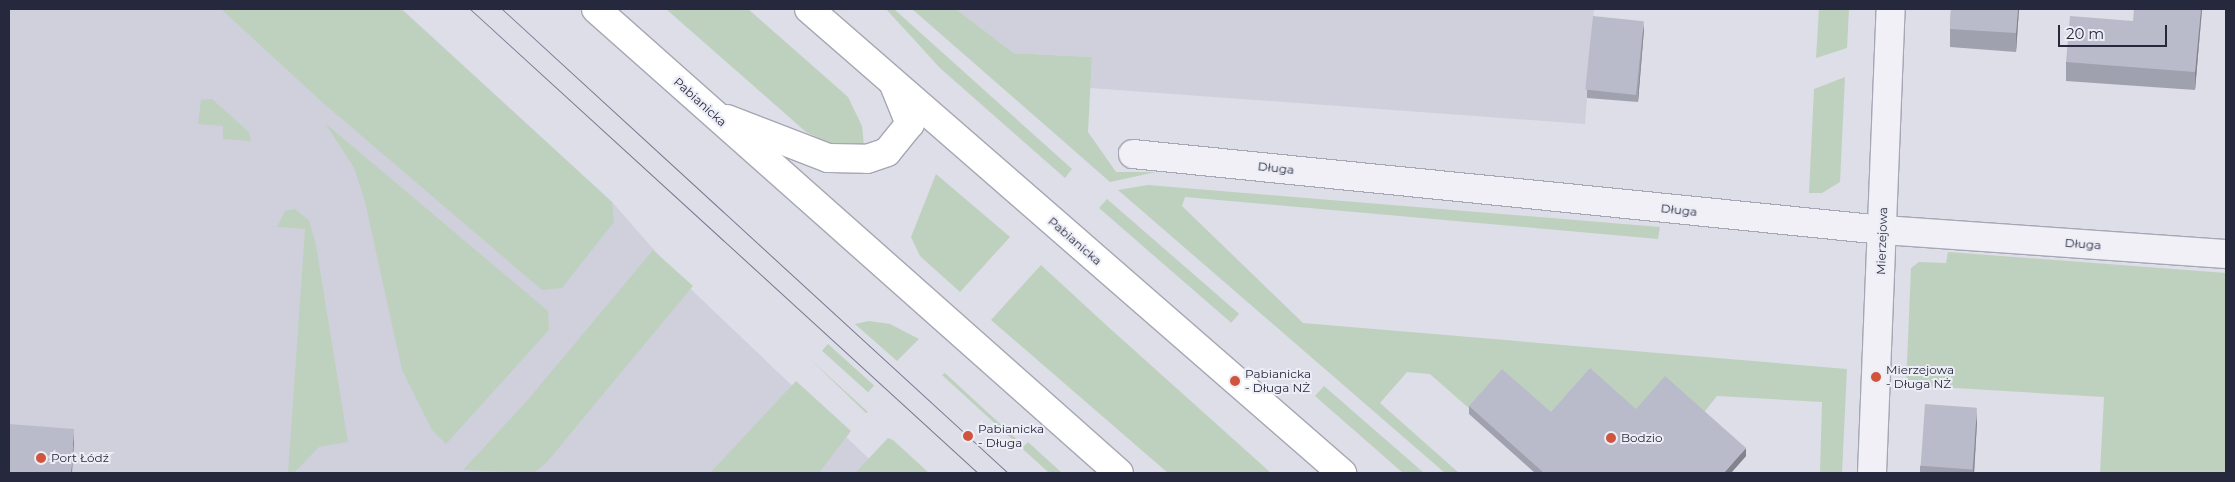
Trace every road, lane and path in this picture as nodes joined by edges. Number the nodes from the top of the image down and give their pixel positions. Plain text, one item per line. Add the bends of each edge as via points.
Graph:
1 (596, 9) edge
2 (809, 9) edge
3 (1891, 9) edge
4 (893, 82) junction
5 (712, 113) junction
6 (1133, 154) dead end
7 (1883, 230) junction
8 (2226, 254) edge
9 (1119, 473) edge
10 (1342, 473) edge
11 (1872, 473) edge

1 - 5 main road, Pabianicka
2 - 4 main road, Pabianicka
3 - 7 street, Mierzejowa
4 - 5 main road via 910,124 887,152 867,159 828,158
4 - 10 main road, Pabianicka
5 - 9 main road, Pabianicka
6 - 7 street, Długa
7 - 8 street, Długa
7 - 11 street, Mierzejowa

